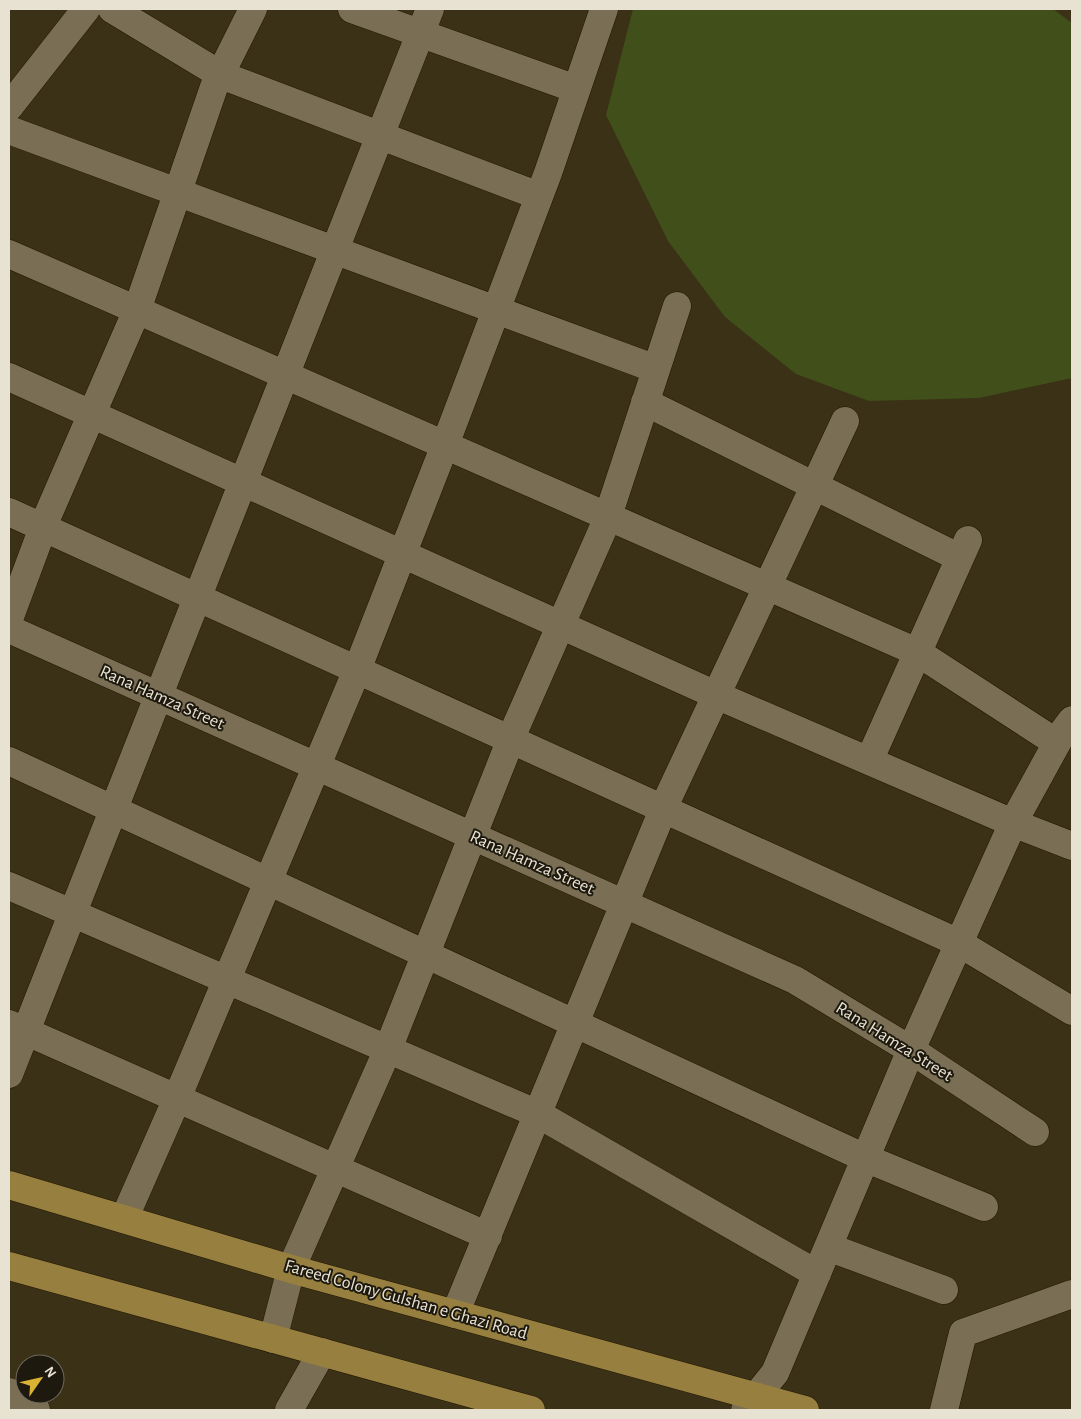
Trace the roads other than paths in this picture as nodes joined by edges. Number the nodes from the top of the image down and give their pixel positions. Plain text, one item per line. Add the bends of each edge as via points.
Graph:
1 (86, 9) edge
2 (112, 9) edge
3 (253, 9) edge
4 (352, 9) edge
5 (604, 9) edge
6 (425, 21) edge
7 (221, 75) junction
8 (576, 89) junction
9 (9, 107) edge
10 (9, 130) edge
11 (380, 135) junction
12 (178, 192) junction
13 (539, 196) junction
14 (334, 250) junction
15 (9, 254) edge
16 (677, 306) dead end
17 (136, 310) junction
18 (496, 310) junction
19 (656, 369) junction
20 (285, 375) junction
21 (9, 377) edge
22 (646, 402) junction
23 (92, 414) junction
24 (845, 421) dead end
25 (445, 445) junction
26 (243, 482) junction
27 (815, 486) junction
28 (9, 512) edge
29 (608, 516) junction
30 (42, 528) junction
31 (402, 554) junction
32 (767, 586) junction
33 (197, 598) junction
34 (9, 619) edge
35 (560, 625) junction
36 (9, 629) edge
37 (917, 652) junction
38 (357, 670) junction
39 (158, 696) junction
40 (716, 696) junction
41 (1072, 720) edge
42 (511, 740) junction
43 (1057, 743) junction
44 (9, 761) edge
45 (868, 761) junction
46 (316, 767) junction
47 (663, 809) junction
48 (113, 810) junction
49 (1012, 823) junction
50 (473, 836) junction
51 (1072, 846) edge
52 (268, 882) junction
53 (9, 886) edge
54 (624, 904) junction
55 (72, 913) junction
56 (958, 943) junction
57 (426, 954) junction
58 (227, 980) junction
59 (1072, 1011) edge
60 (575, 1024) junction
61 (17, 1028) edge
62 (388, 1049) junction
63 (911, 1050) junction
64 (9, 1074) edge
65 (177, 1098) junction
66 (538, 1114) junction
67 (1035, 1132) dead end
68 (865, 1158) junction
69 (336, 1169) junction
70 (9, 1185) edge
71 (984, 1207) dead end
72 (124, 1219) junction
73 (488, 1236) junction
74 (828, 1246) junction
75 (9, 1266) edge
76 (291, 1268) junction
77 (817, 1274) junction
78 (944, 1290) dead end
79 (1072, 1294) edge
80 (455, 1314) junction
81 (273, 1339) junction
82 (322, 1352) junction
83 (9, 1392) edge
84 (750, 1404) edge
85 (36, 1410) edge
86 (289, 1410) edge
87 (532, 1410) edge
88 (805, 1410) edge
89 (944, 1410) edge

1 - 9 street
2 - 7 street
3 - 7 street
4 - 6 street
5 - 8 street
6 - 8 street
6 - 11 street
7 - 11 street
7 - 12 street
8 - 13 street
10 - 12 street
11 - 13 street
11 - 14 street
12 - 14 street
12 - 17 street
13 - 18 street
14 - 18 street
14 - 20 street
15 - 17 street
16 - 19 street
17 - 20 street
17 - 23 street
18 - 19 street
18 - 25 street
19 - 22 street
20 - 25 street
20 - 26 street
21 - 23 street
22 - 27 street
22 - 29 street
23 - 26 street
23 - 30 street
24 - 27 street
25 - 29 street
25 - 31 street
26 - 31 street
26 - 33 street
27 - 32 street
27 - 37 street via 964,549
28 - 30 street
29 - 32 street
29 - 35 street
30 - 33 street
30 - 34 street
31 - 35 street
31 - 38 street
32 - 37 street
32 - 40 street
33 - 38 street
33 - 39 street
35 - 40 street
35 - 42 street
36 - 39 street, Rana Hamza Street
37 - 43 street
37 - 45 street
38 - 42 street
38 - 46 street
39 - 46 street, Rana Hamza Street
39 - 48 street
40 - 45 street
40 - 47 street
41 - 43 street
42 - 47 street
42 - 50 street
43 - 49 street
44 - 48 street
45 - 49 street
46 - 50 street, Rana Hamza Street
46 - 52 street
47 - 54 street
47 - 56 street
48 - 52 street
48 - 55 street
49 - 51 street
49 - 56 street
50 - 54 street, Rana Hamza Street
50 - 57 street
52 - 57 street
52 - 58 street
53 - 55 street
54 - 60 street
54 - 63 street, Rana Hamza Street via 795,980
55 - 58 street
55 - 61 street
56 - 59 street
56 - 63 street
57 - 60 street
57 - 62 street
58 - 62 street
58 - 65 street
60 - 66 street
60 - 68 street
61 - 64 street
61 - 65 street
62 - 66 street
62 - 69 street
63 - 67 street, Rana Hamza Street
63 - 68 street
65 - 69 street
65 - 72 street
66 - 73 street
66 - 77 street
68 - 71 street
68 - 74 street
69 - 73 street
69 - 76 street
70 - 72 main road, Fareed Colony Gulshan e Ghazi Road
72 - 76 main road, Fareed Colony Gulshan e Ghazi Road
73 - 80 street
74 - 77 street
74 - 78 street
75 - 81 main road
76 - 80 main road, Fareed Colony Gulshan e Ghazi Road
76 - 81 street
77 - 84 street via 775,1373
79 - 89 street via 963,1333
80 - 84 main road, Fareed Colony Gulshan e Ghazi Road
81 - 82 main road
82 - 86 street
82 - 87 main road
83 - 85 street
84 - 88 main road, Fareed Colony Gulshan e Ghazi Road

